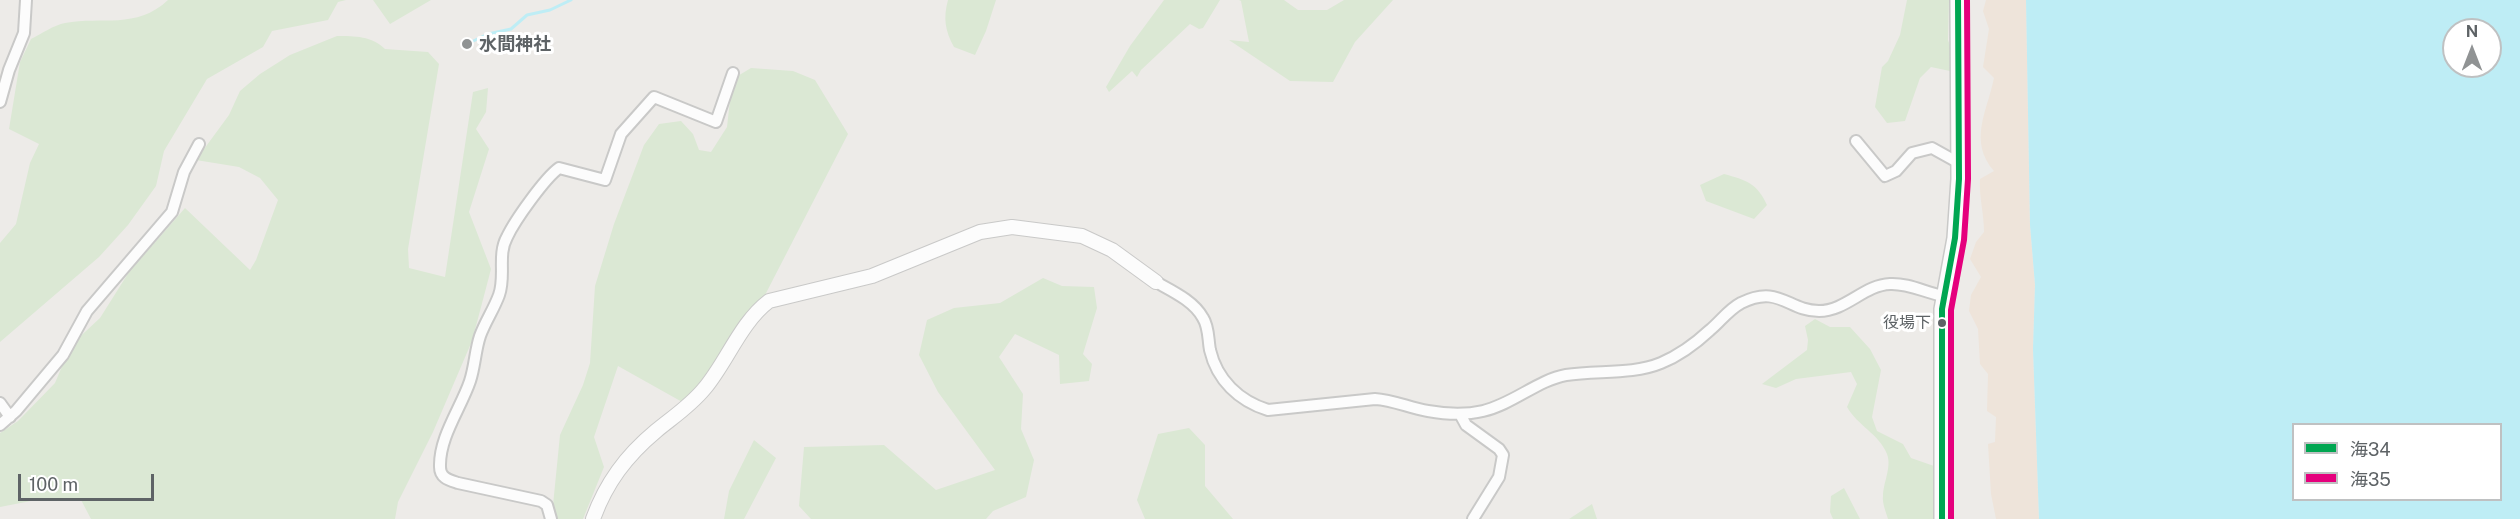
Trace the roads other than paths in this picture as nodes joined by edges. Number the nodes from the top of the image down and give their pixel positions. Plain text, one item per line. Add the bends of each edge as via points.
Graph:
1 (26, 0) edge
2 (1958, 0) edge
3 (733, 73) dead end
4 (0, 102) edge
5 (1856, 141) dead end
6 (199, 144) dead end
7 (1959, 163) junction
8 (1156, 282) joint
9 (1944, 296) junction
10 (0, 403) edge
11 (1460, 414) junction
12 (10, 417) junction
13 (0, 425) edge
14 (551, 519) edge
15 (593, 519) edge
16 (1473, 519) edge
17 (1942, 519) edge

1 - 4 street via 24,33
2 - 7 main road
3 - 14 street via 716,122 654,97 621,134 604,180 559,168 518,218 503,244 500,292 480,337 470,380 441,453 441,474 458,483 541,501
5 - 7 street via 1885,176 1896,171 1912,153 1932,148
6 - 12 street via 184,172 172,213 87,311 63,354
7 - 9 main road via 1955,238
8 - 11 street via 1202,315 1222,378 1251,405 1268,410 1375,399
8 - 15 street via 1112,250 1082,236 1012,227 980,232 872,276 769,302 744,328 695,400 627,458 607,486
9 - 11 street via 1904,284 1889,284 1844,305 1817,311 1779,298 1756,298 1727,312 1698,341 1661,363 1565,375 1500,405
9 - 17 main road
10 - 12 street
11 - 16 street via 1466,425 1503,455 1499,477
12 - 13 street

